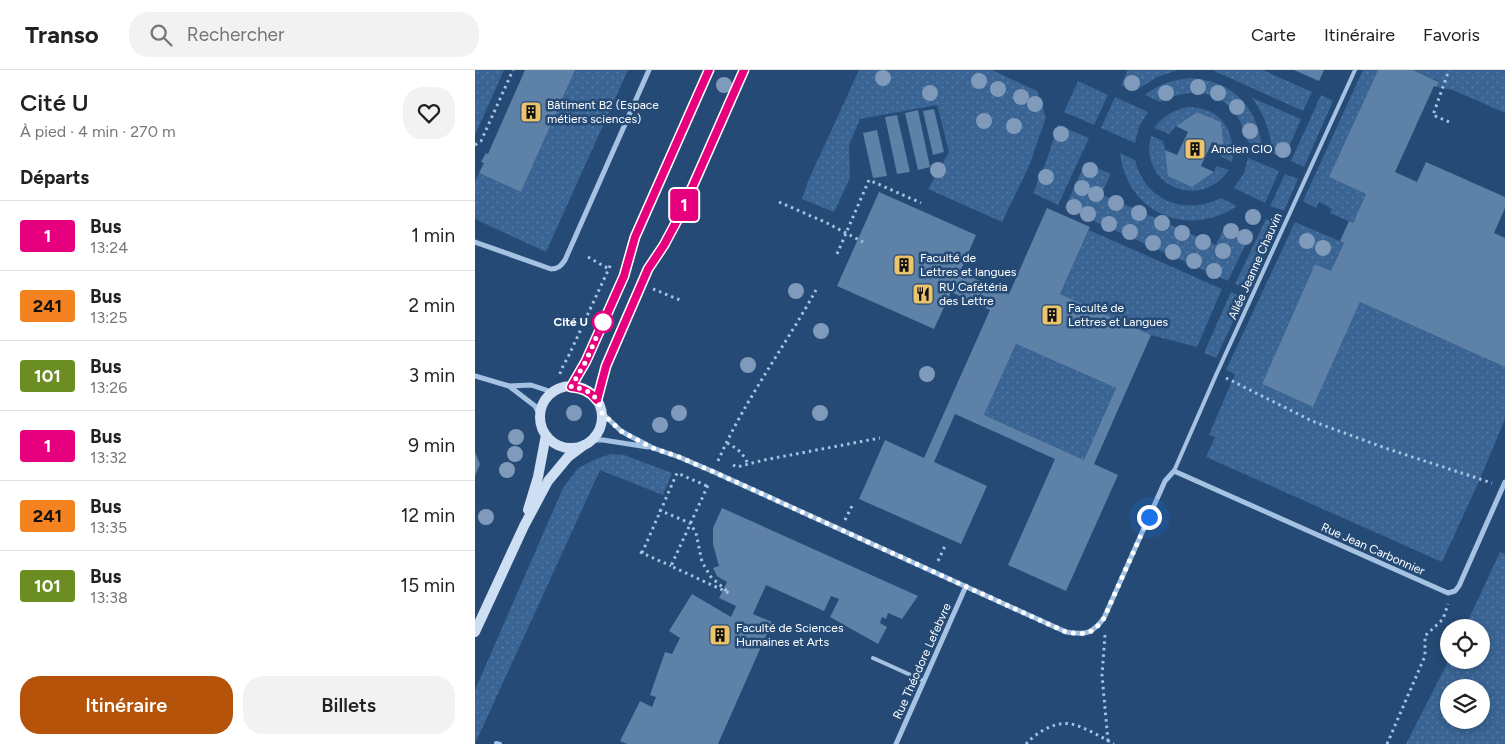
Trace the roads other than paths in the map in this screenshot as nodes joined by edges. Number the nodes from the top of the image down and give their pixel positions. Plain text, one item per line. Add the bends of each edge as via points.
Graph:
1 (649, 70) edge
2 (709, 70) edge
3 (744, 70) edge
4 (1355, 70) edge
5 (475, 242) edge
6 (475, 376) edge
7 (509, 386) junction
8 (571, 387) junction
9 (553, 392) junction
10 (597, 400) junction
11 (601, 412) junction
12 (540, 415) junction
13 (546, 435) junction
14 (587, 442) junction
15 (653, 448) junction
16 (1174, 472) junction
17 (1504, 484) edge
18 (524, 526) junction
19 (966, 586) junction
20 (475, 632) edge
21 (873, 658) dead end
22 (924, 681) junction
23 (896, 744) edge

1 - 5 street via 561,266 551,269
2 - 8 main road via 635,237 624,276
3 - 10 main road via 680,215 648,269 606,366
4 - 16 lane, Allée Jeanne Chauvin
6 - 7 street
7 - 9 street via 531,385
7 - 12 street via 535,406
8 - 9 main road
8 - 10 main road via 587,391
9 - 12 main road
10 - 11 main road
11 - 14 main road via 600,426
11 - 15 street via 621,431
12 - 13 main road
13 - 14 main road via 567,447
13 - 18 main road
14 - 15 street via 603,440
14 - 18 main road via 553,473
15 - 19 street
16 - 17 street, Rue Jean Carbonnier via 1448,593 1459,586
16 - 19 street via 1165,481 1097,628 1087,633 1066,632
18 - 20 main road
19 - 22 street, Rue Théodore Lefebvre
21 - 22 lane
22 - 23 street, Rue Théodore Lefebvre

